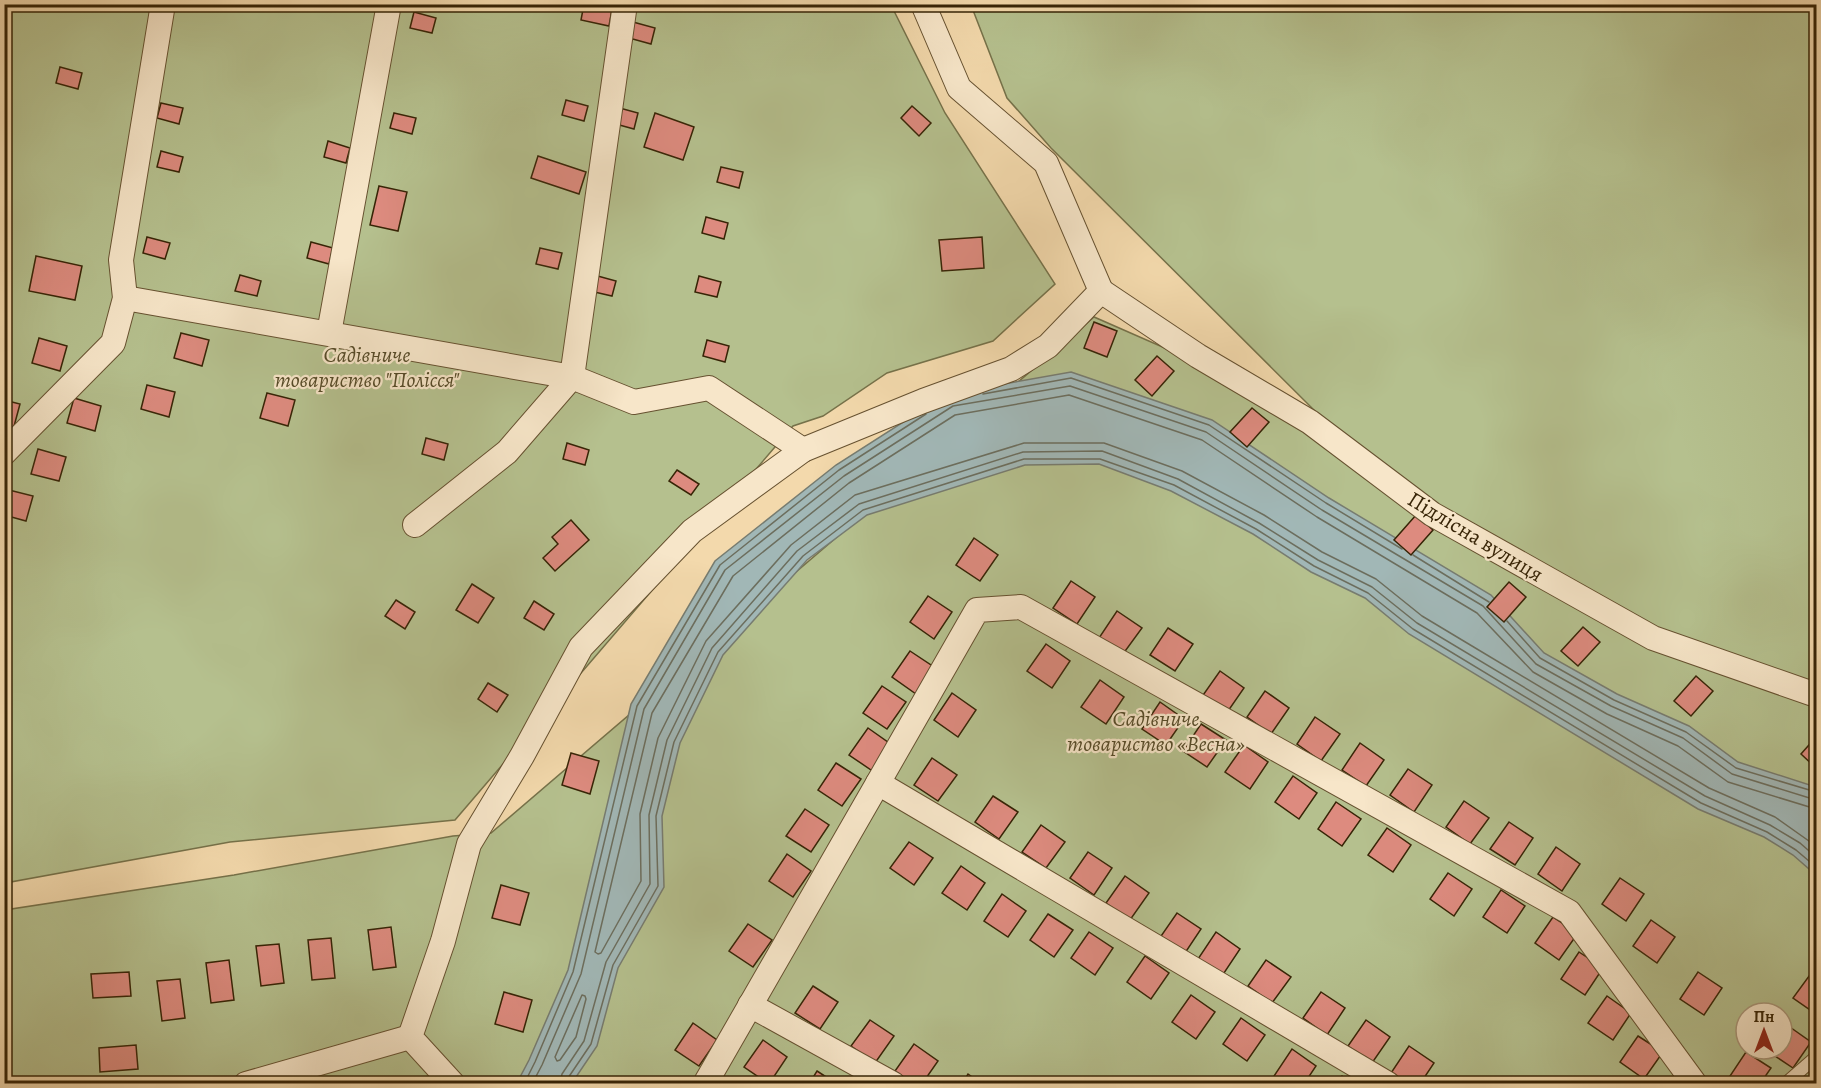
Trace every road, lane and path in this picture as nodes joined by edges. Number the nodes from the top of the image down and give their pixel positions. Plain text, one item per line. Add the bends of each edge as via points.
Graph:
1 (163, 4) edge
2 (389, 4) edge
3 (625, 4) edge
4 (923, 4) edge
5 (1101, 291) junction
6 (125, 298) junction
7 (329, 333) junction
8 (572, 377) junction
9 (803, 450) junction
10 (4, 453) edge
11 (415, 525) dead end
12 (1816, 695) edge
13 (878, 783) junction
14 (750, 1005) junction
15 (410, 1037) junction
16 (1816, 1057) edge
17 (246, 1083) edge
18 (453, 1083) edge
19 (705, 1083) edge
20 (892, 1083) edge
21 (1388, 1083) edge
22 (1695, 1083) edge
23 (1785, 1083) edge

1 - 6 street via 121,260
2 - 7 street
3 - 8 street
4 - 5 street via 959,88 1046,162
5 - 9 street via 1048,346 1011,369
5 - 12 street, Підлісна вулиця via 1198,356 1310,422 1431,514 1653,638
6 - 7 street
6 - 10 street via 113,344
7 - 8 street
8 - 9 street via 634,402 710,388
8 - 11 street via 507,452
9 - 15 street via 692,531 581,647 470,844 443,941
13 - 14 street
13 - 21 street
13 - 22 street via 977,610 1021,607 1569,912
14 - 19 street
14 - 20 street
15 - 17 street
15 - 18 street
16 - 23 lane

